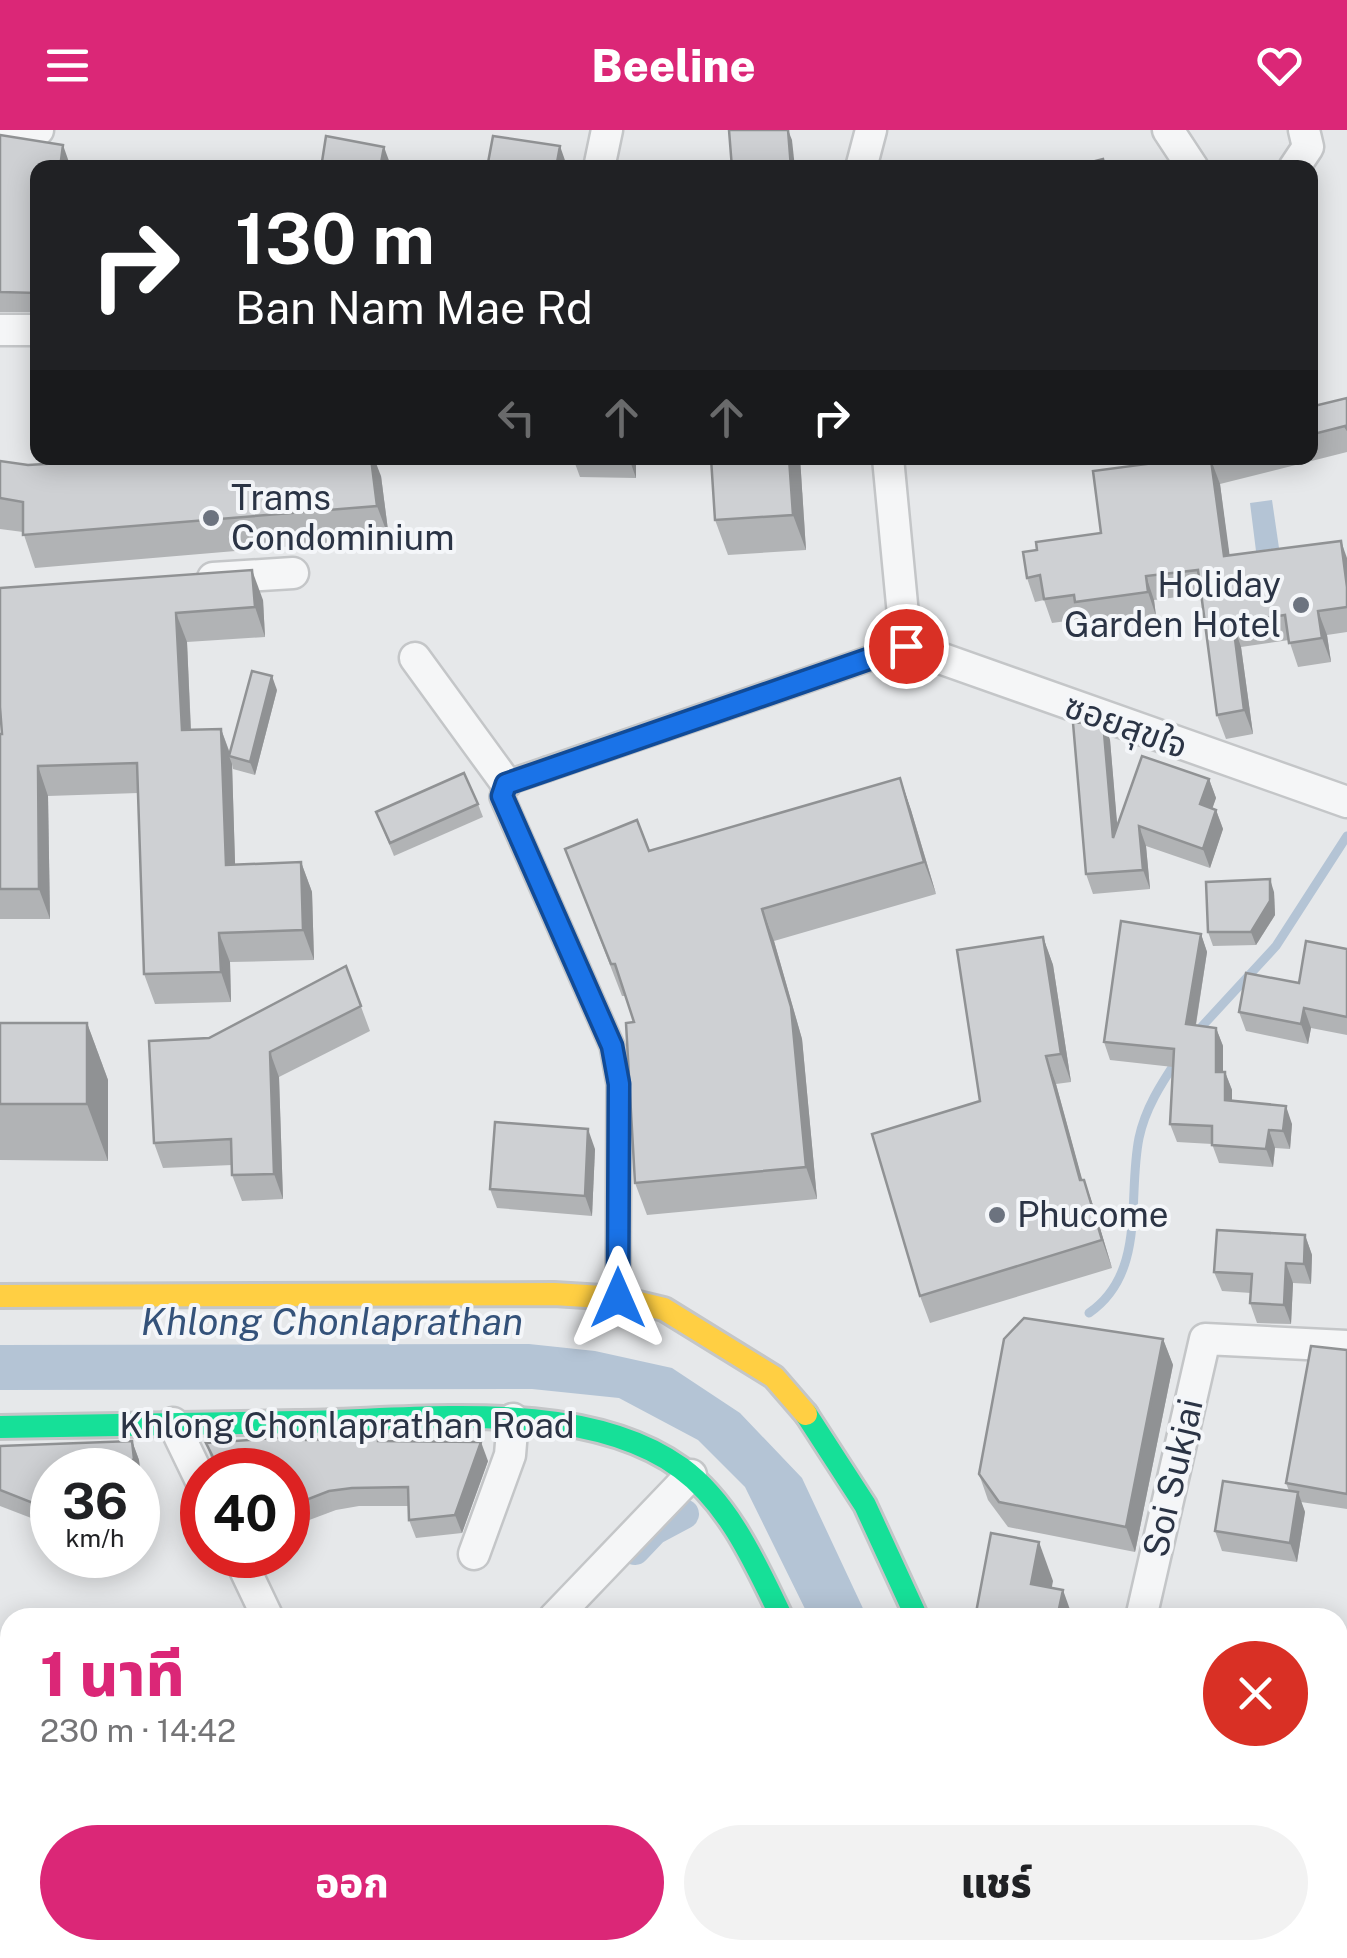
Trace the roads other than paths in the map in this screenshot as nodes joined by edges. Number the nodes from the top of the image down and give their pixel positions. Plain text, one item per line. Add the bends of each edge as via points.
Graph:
1 (38, 130) edge
2 (607, 130) edge
3 (870, 130) edge
4 (1168, 130) edge
5 (1304, 130) edge
6 (0, 131) edge
7 (601, 160) edge
8 (863, 160) edge
9 (1189, 160) edge
10 (1299, 160) edge
11 (0, 330) edge
12 (30, 330) edge
13 (889, 465) edge
14 (293, 573) dead end
15 (176, 580) edge
16 (906, 646) junction
17 (415, 658) dead end
18 (506, 784) junction
19 (1347, 802) edge
20 (0, 1296) edge
21 (618, 1298) junction
22 (1347, 1346) edge
23 (514, 1419) junction
24 (173, 1423) junction
25 (0, 1428) edge
26 (185, 1448) edge
27 (691, 1475) junction
28 (474, 1554) dead end
29 (249, 1578) edge
30 (263, 1608) edge
31 (564, 1608) edge
32 (777, 1608) edge
33 (913, 1608) edge
34 (1144, 1608) edge

1 - 6 street
2 - 7 street
3 - 8 street
4 - 9 street
5 - 10 street via 1308,146
11 - 12 street
13 - 16 street
14 - 15 street
16 - 18 main road
16 - 19 street, ซอยสุขใจ
17 - 18 street
18 - 21 main road via 502,796 612,1046 619,1084
20 - 21 main road
21 - 33 main road via 664,1309 774,1377 818,1427 865,1505
22 - 34 street, Soi Sukjai via 1206,1339
23 - 24 main road, Khlong Chonlaprathan Road
23 - 27 main road, Khlong Chonlaprathan Road via 584,1425 624,1437
23 - 28 street via 510,1454
24 - 25 main road, Khlong Chonlaprathan Road
24 - 26 street
27 - 31 street
27 - 32 main road, Khlong Chonlaprathan Road via 740,1532
29 - 30 street

